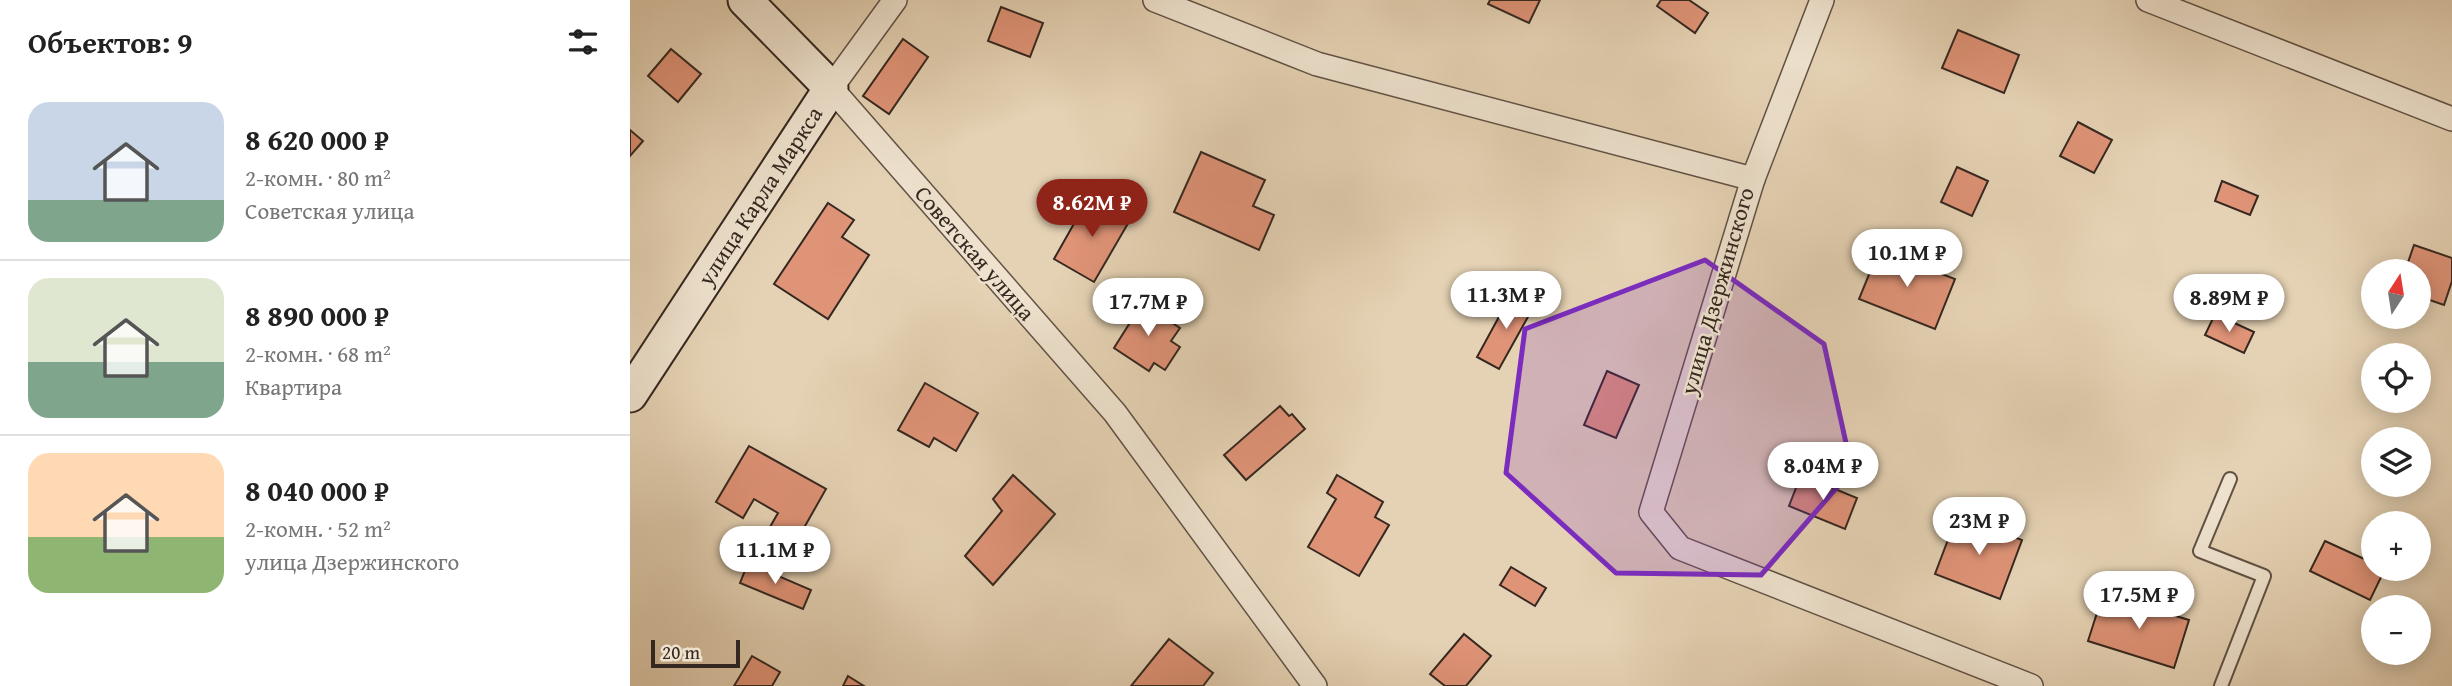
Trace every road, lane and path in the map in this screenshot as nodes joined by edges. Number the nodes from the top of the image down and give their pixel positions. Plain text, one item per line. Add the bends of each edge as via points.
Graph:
1 (745, 0) edge
2 (895, 0) edge
3 (1155, 0) edge
4 (1822, 0) edge
5 (2148, 0) edge
6 (831, 88) junction
7 (2452, 119) edge
8 (1753, 179) junction
9 (630, 395) edge
10 (2230, 479) dead end
11 (1315, 686) edge
12 (2031, 686) edge
13 (2221, 686) edge

1 - 6 main road, Советская улица
2 - 6 street, улица Карла Маркса
3 - 8 street, улица Дзержинского via 1317,64
4 - 8 street
5 - 7 street
6 - 9 main road, улица Карла Маркса
6 - 11 street, Советская улица via 1115,413
8 - 12 street, улица Дзержинского via 1651,512 1680,548
10 - 13 lane via 2200,551 2264,576

